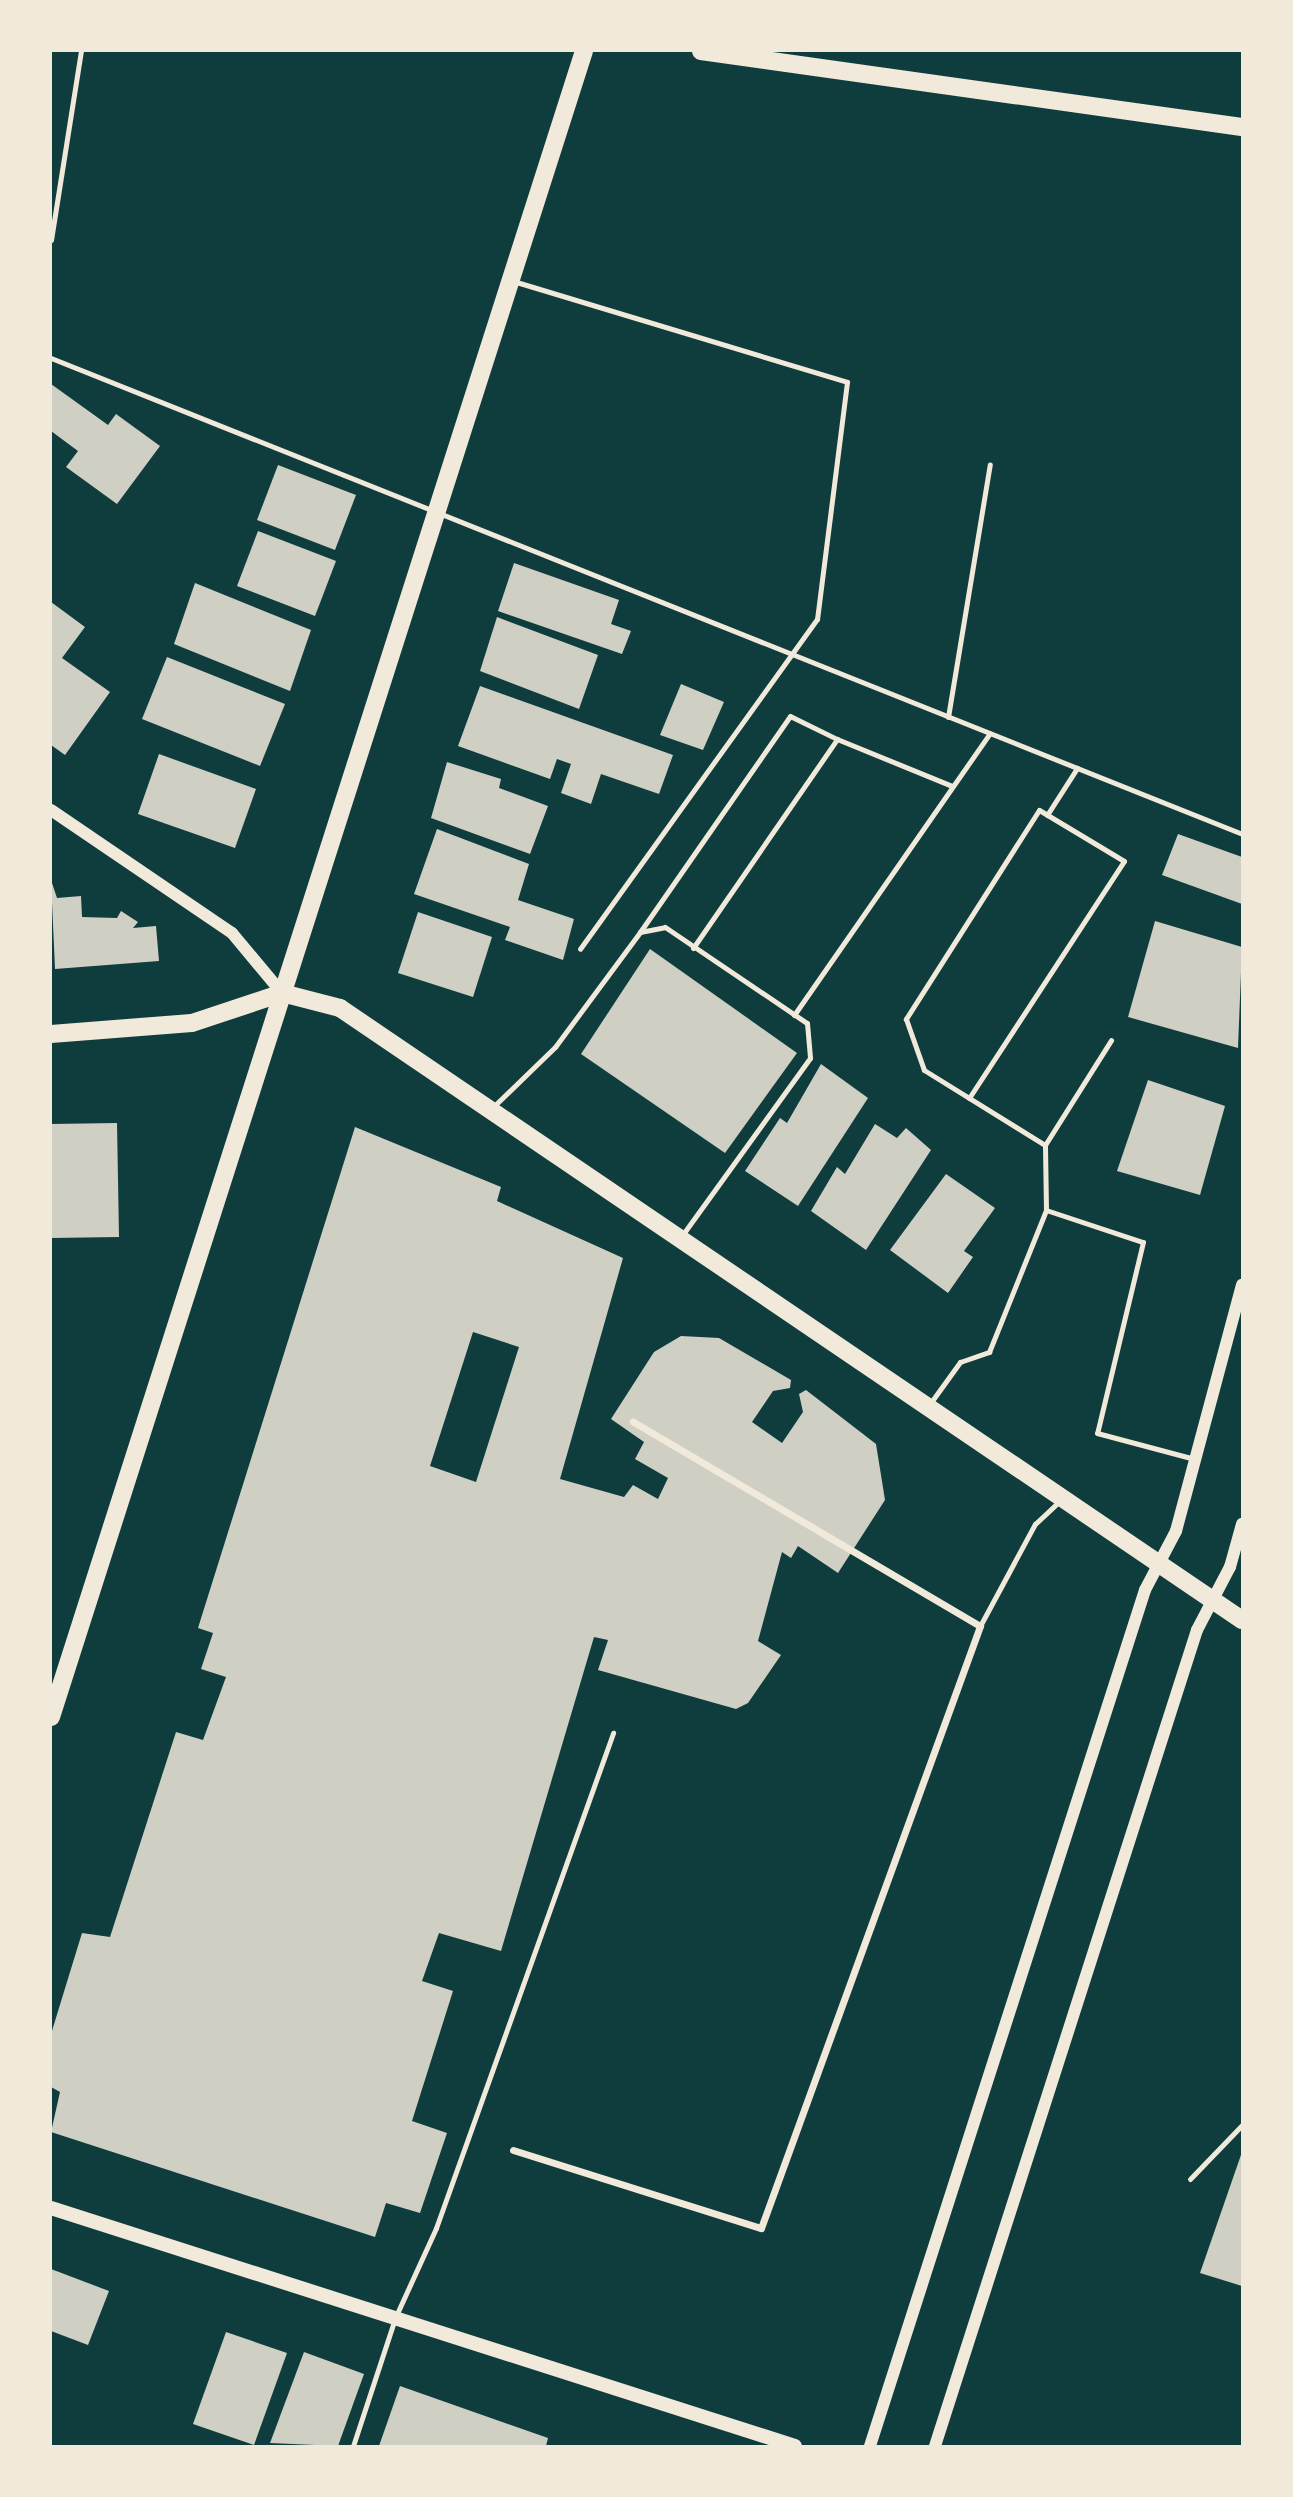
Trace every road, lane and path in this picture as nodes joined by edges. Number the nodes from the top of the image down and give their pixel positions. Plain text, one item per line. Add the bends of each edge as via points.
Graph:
1 (81, 51) edge
2 (584, 51) edge
3 (701, 51) edge
4 (760, 55) edge
5 (1242, 127) edge
6 (51, 240) edge
7 (510, 280) junction
8 (51, 358) edge
9 (990, 464) dead end
10 (436, 513) junction
11 (788, 653) junction
12 (948, 717) junction
13 (990, 733) junction
14 (838, 739) junction
15 (1077, 768) junction
16 (952, 786) junction
17 (51, 810) edge
18 (1048, 815) junction
19 (1242, 834) edge
20 (640, 932) junction
21 (693, 948) junction
22 (580, 949) dead end
23 (282, 992) junction
24 (794, 1015) junction
25 (51, 1034) edge
26 (1111, 1041) dead end
27 (969, 1098) junction
28 (492, 1108) junction
29 (1045, 1145) junction
30 (1046, 1210) junction
31 (680, 1238) junction
32 (1242, 1285) edge
33 (928, 1407) junction
34 (633, 1422) dead end
35 (1195, 1460) junction
36 (1063, 1498) junction
37 (1242, 1524) edge
38 (1158, 1563) junction
39 (1213, 1600) junction
40 (1242, 1620) edge
41 (979, 1626) junction
42 (51, 1717) edge
43 (613, 1733) dead end
44 (1242, 2125) edge
45 (513, 2150) dead end
46 (1190, 2179) dead end
47 (51, 2208) edge
48 (395, 2318) junction
49 (354, 2446) edge
50 (795, 2446) edge
51 (870, 2446) edge
52 (935, 2446) edge

1 - 6 lane
2 - 7 main road
3 - 4 main road
4 - 5 main road
7 - 10 main road
7 - 11 lane via 847,382 817,619
8 - 10 lane
9 - 12 lane
10 - 11 lane
10 - 23 main road
11 - 12 lane
11 - 22 lane
12 - 13 lane
13 - 15 lane
13 - 16 lane
14 - 16 lane
14 - 20 lane via 790,716
14 - 21 lane
15 - 18 lane
15 - 19 lane
16 - 24 lane
17 - 23 street via 232,933
18 - 27 lane via 1039,810 906,1019 924,1070
18 - 27 lane via 1124,861
20 - 21 lane via 664,927
20 - 28 lane via 555,1047
21 - 24 lane
23 - 25 main road via 192,1023
23 - 28 main road via 340,1008
23 - 42 main road
24 - 31 lane via 807,1023 810,1058
26 - 29 lane
27 - 29 lane
28 - 31 main road
29 - 30 lane
30 - 33 lane via 989,1352 960,1362
30 - 35 lane via 1143,1242 1097,1433
31 - 33 main road
32 - 35 street
33 - 36 main road
34 - 41 street
35 - 38 street via 1175,1531
36 - 38 main road
36 - 41 lane via 1035,1524
37 - 39 street
38 - 39 main road
38 - 51 street
39 - 40 main road
39 - 52 street via 1197,1630
41 - 45 street via 761,2228
43 - 48 lane via 499,2058
44 - 46 lane
47 - 48 main road
48 - 49 lane
48 - 50 main road

